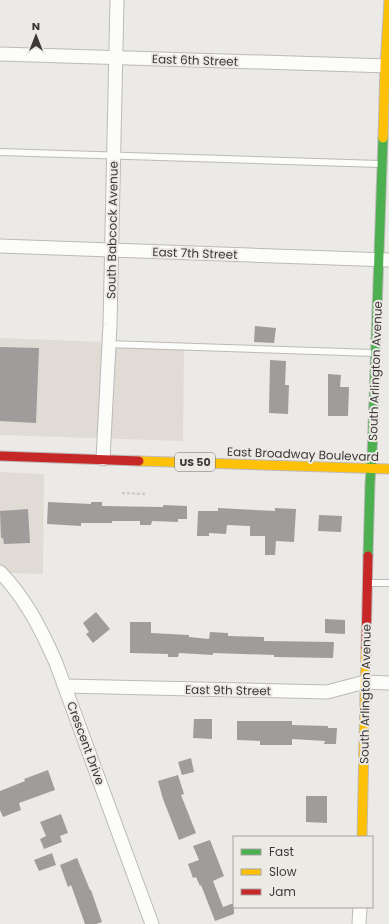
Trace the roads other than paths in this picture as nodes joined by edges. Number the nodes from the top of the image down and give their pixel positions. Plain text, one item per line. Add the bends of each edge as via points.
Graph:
1 (117, 0) edge
2 (389, 0) edge
3 (0, 54) edge
4 (116, 57) junction
5 (387, 66) edge
6 (0, 152) edge
7 (114, 155) junction
8 (385, 164) edge
9 (0, 246) edge
10 (112, 250) junction
11 (384, 260) edge
12 (108, 344) junction
13 (376, 353) junction
14 (0, 456) edge
15 (103, 459) junction
16 (370, 468) junction
17 (389, 469) edge
18 (0, 572) edge
19 (367, 583) junction
20 (389, 583) edge
21 (365, 682) junction
22 (389, 683) edge
23 (65, 686) junction
24 (362, 836) edge
25 (360, 908) edge
26 (152, 924) edge
27 (359, 924) edge

1 - 4 street, South Babcock Avenue
2 - 5 main road, South Arlington Avenue
3 - 4 street, East 6th Street
4 - 5 street, East 6th Street
4 - 7 street, South Babcock Avenue
5 - 8 main road, South Arlington Avenue
6 - 7 lane
7 - 8 lane
7 - 10 street, South Babcock Avenue
8 - 11 main road, South Arlington Avenue
9 - 10 street, East 7th Street
10 - 11 street, East 7th Street
10 - 12 street, South Babcock Avenue
11 - 13 main road, South Arlington Avenue
12 - 13 lane
12 - 15 street, South Babcock Avenue
13 - 16 main road, South Arlington Avenue
14 - 15 main road, East Broadway Boulevard / US 50
15 - 16 main road, East Broadway Boulevard / US 50
16 - 17 main road, East Broadway Boulevard / US 50
16 - 19 main road, South Arlington Avenue
18 - 23 street, Crescent Drive via 21,597 33,617 51,651
19 - 20 lane
19 - 21 main road, South Arlington Avenue
21 - 22 street, East 9th Street
21 - 23 street, East 9th Street via 327,692
21 - 24 main road, South Arlington Avenue
23 - 26 street, Crescent Drive
25 - 27 street

